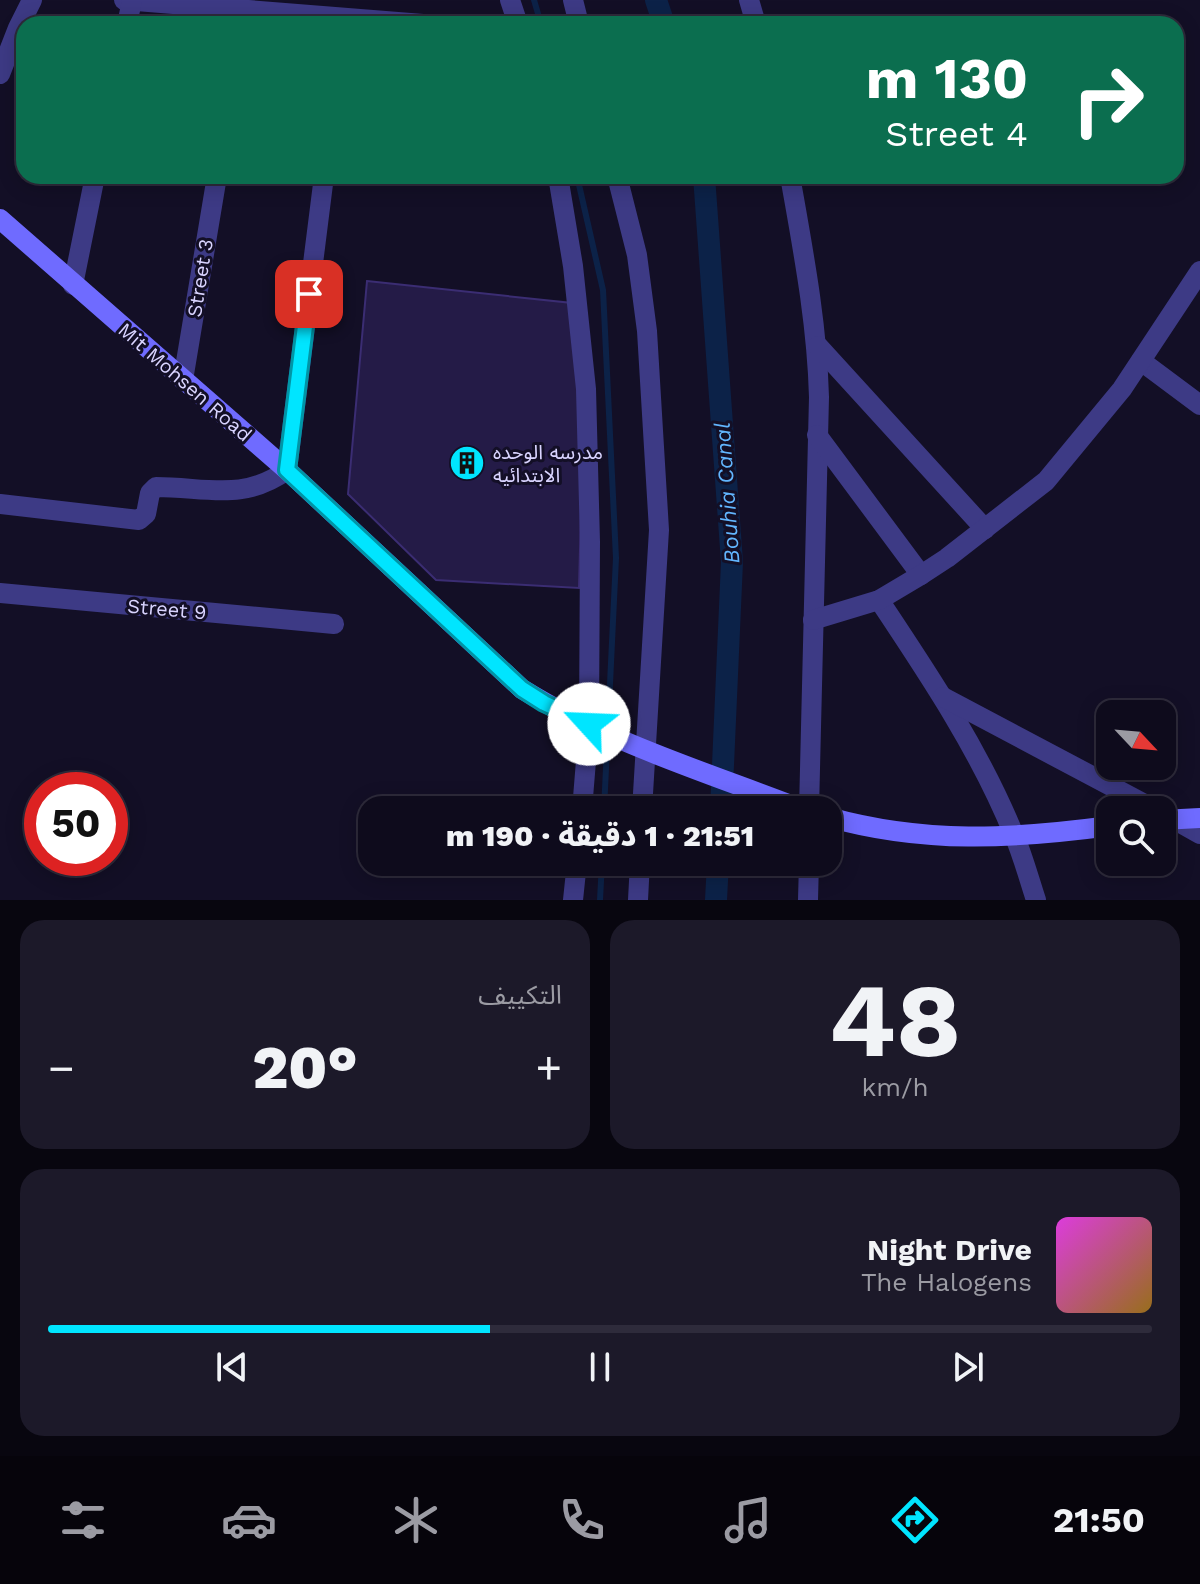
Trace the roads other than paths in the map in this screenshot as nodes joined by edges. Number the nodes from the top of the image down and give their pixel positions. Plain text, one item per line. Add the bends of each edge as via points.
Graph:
1 (124, 0) edge
2 (132, 1) edge
3 (322, 16) edge
4 (16, 33) edge
5 (0, 74) edge
6 (93, 184) edge
7 (216, 184) edge
8 (323, 184) edge
9 (559, 184) edge
10 (619, 184) edge
11 (791, 184) edge
12 (0, 219) edge
13 (1200, 271) edge
14 (73, 285) junction
15 (818, 346) junction
16 (1141, 361) junction
17 (183, 380) junction
18 (1200, 405) edge
19 (817, 435) junction
20 (287, 470) junction
21 (0, 504) edge
22 (985, 529) junction
23 (921, 575) junction
24 (0, 593) edge
25 (879, 600) junction
26 (813, 620) junction
27 (334, 624) dead end
28 (943, 697) junction
29 (589, 724) junction
30 (638, 746) junction
31 (583, 796) edge
32 (641, 796) edge
33 (769, 796) edge
34 (807, 796) edge
35 (1128, 796) edge
36 (1176, 816) edge
37 (1200, 818) edge
38 (842, 820) edge
39 (1176, 822) edge
40 (1096, 828) edge
41 (1200, 834) edge
42 (1015, 838) junction
43 (576, 876) edge
44 (639, 876) edge
45 (809, 876) edge
46 (573, 900) edge
47 (638, 900) edge
48 (808, 900) edge
49 (1036, 900) edge

1 - 2 street
2 - 3 street
4 - 5 street
6 - 14 street
7 - 17 street, Street 3
8 - 20 street
9 - 29 street via 586,389
10 - 30 street via 637,255 647,331 659,530 654,646
11 - 15 street
12 - 14 main road, Mit Mohsen Road
13 - 16 street
14 - 17 main road, Mit Mohsen Road
15 - 19 street
15 - 22 street
16 - 18 street
16 - 22 street via 1046,481
17 - 20 main road, Mit Mohsen Road
19 - 23 street
19 - 26 street
20 - 21 street via 261,485 233,492 156,487 139,520
20 - 29 main road, Mit Mohsen Road via 522,689
22 - 23 street
23 - 25 street
24 - 27 street, Street 9
25 - 26 street
25 - 28 street
26 - 34 street
28 - 35 street
28 - 42 street
29 - 30 main road, Mit Mohsen Road
29 - 31 street
30 - 32 street
30 - 33 main road, Mit Mohsen Road
36 - 37 main road
38 - 42 main road via 889,831
39 - 41 street
40 - 42 main road
42 - 49 street
43 - 46 street
44 - 47 street
45 - 48 street

